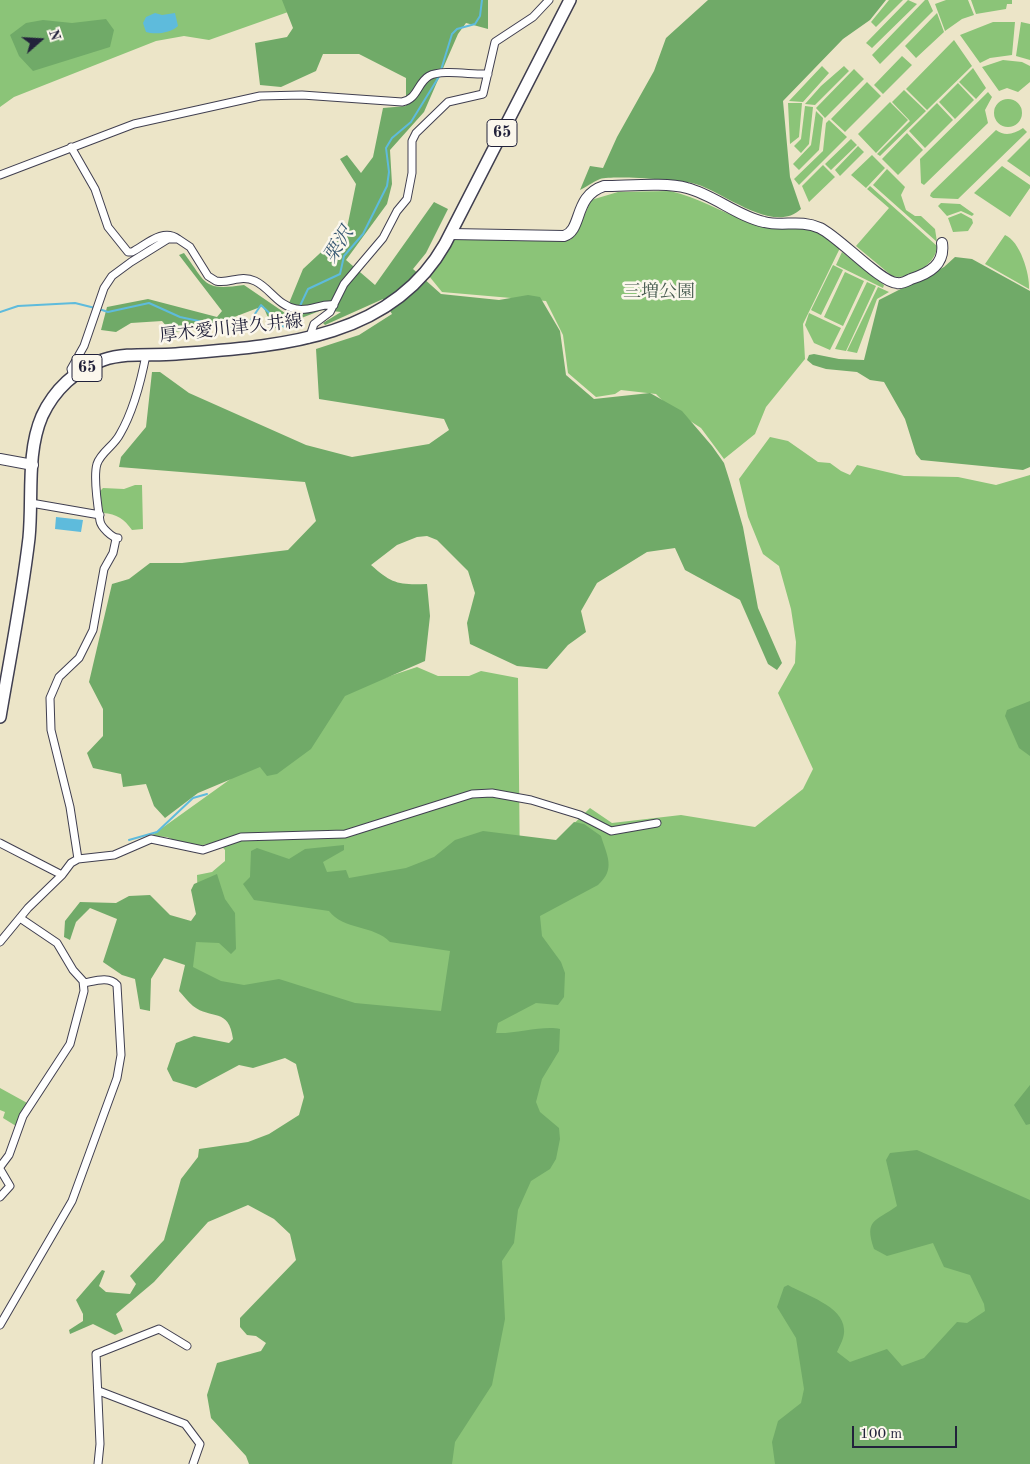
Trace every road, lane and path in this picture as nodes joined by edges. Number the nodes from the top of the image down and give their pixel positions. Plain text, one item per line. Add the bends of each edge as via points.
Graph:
1 (550, 0) edge
2 (570, 0) edge
3 (488, 74) junction
4 (71, 147) junction
5 (0, 175) edge
6 (451, 234) junction
7 (178, 239) junction
8 (942, 243) dead end
9 (334, 305) junction
10 (308, 339) junction
11 (146, 354) junction
12 (73, 377) junction
13 (0, 459) edge
14 (33, 465) junction
15 (31, 503) junction
16 (100, 515) junction
17 (0, 717) edge
18 (657, 823) dead end
19 (0, 842) edge
20 (78, 859) junction
21 (62, 875) junction
22 (20, 918) junction
23 (0, 942) edge
24 (84, 983) junction
25 (0, 1168) edge
26 (0, 1197) edge
27 (0, 1325) edge
28 (187, 1346) dead end
29 (98, 1391) junction
30 (98, 1464) edge
31 (193, 1464) edge

1 - 3 street via 533,17 495,42
2 - 6 main road, 厚木愛川津久井線 / 65
3 - 4 street via 438,73 426,78 407,101 268,95 147,120
3 - 9 street via 483,94 448,102 416,133 412,141 412,173 407,199 382,238 344,284
4 - 5 street
4 - 7 street via 95,189 108,226 128,252 164,234
6 - 8 street via 564,236 572,230 586,197 597,188 678,187 693,190 762,222 799,222 820,228 886,279 897,283 918,277 936,266 942,257
6 - 10 main road, 厚木愛川津久井線 / 65 via 428,270 396,300 346,326
7 - 9 street via 190,247 213,280 250,279 285,306 294,309
7 - 12 street via 164,242 116,272 106,284 84,346 71,369
9 - 10 street via 314,324
10 - 11 main road, 厚木愛川津久井線 / 65 via 184,353
11 - 12 main road, 厚木愛川津久井線 / 65 via 104,360
11 - 16 street via 140,384 123,428 97,464
12 - 14 main road, 厚木愛川津久井線 / 65 via 53,397 43,415 35,438
13 - 14 street
14 - 15 main road, 厚木愛川津久井線 / 65
15 - 16 street
15 - 17 main road, 厚木愛川津久井線 / 65 via 24,575
16 - 20 street via 100,522 117,538 104,569 93,630 79,658 59,677 50,698 51,730 70,807
18 - 20 street via 611,831 580,815 531,800 477,793 345,834 241,838 203,850 150,839 114,855
19 - 21 street
20 - 21 street
21 - 22 street
22 - 23 street
22 - 24 street via 57,943
24 - 25 street via 80,1014 70,1044 23,1116 9,1156
24 - 27 street via 106,980 117,985 120,1055 117,1078 72,1201
25 - 26 street via 10,1186
28 - 29 street via 159,1329 96,1354
29 - 30 street
29 - 31 street via 185,1424 200,1444

